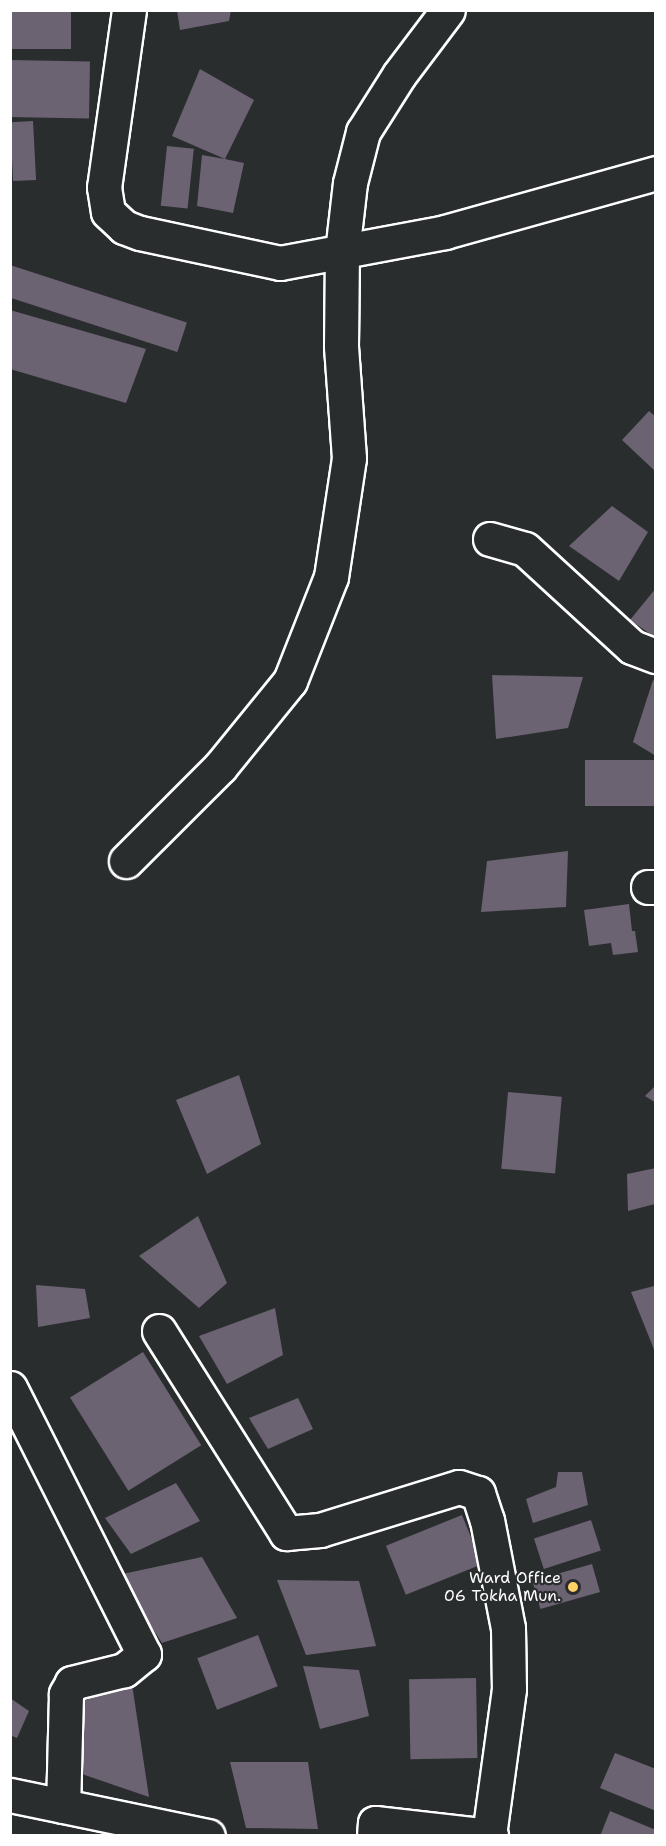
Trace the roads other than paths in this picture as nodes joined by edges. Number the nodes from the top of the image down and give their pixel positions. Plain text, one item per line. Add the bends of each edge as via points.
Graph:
1 (129, 10) edge
2 (448, 10) edge
3 (656, 173) edge
4 (342, 252) junction
5 (490, 539) dead end
6 (656, 656) edge
7 (126, 861) dead end
8 (159, 1331) dead end
9 (10, 1388) edge
10 (10, 1795) edge
11 (63, 1806) junction
12 (490, 1835) edge
13 (208, 1836) edge
14 (374, 1836) edge

1 - 4 street via 104,187 108,212 124,227 140,233 280,263
2 - 4 street via 399,75 363,132 350,183
3 - 4 street via 446,232
4 - 7 street via 341,346 349,458 331,578 290,681 220,767
5 - 6 street via 525,549 632,647
8 - 12 street via 286,1533 320,1530 459,1487 478,1493 508,1628 509,1689
9 - 11 street via 144,1654 124,1670 72,1683 66,1694
10 - 11 street
11 - 13 street
12 - 14 street via 375,1823

